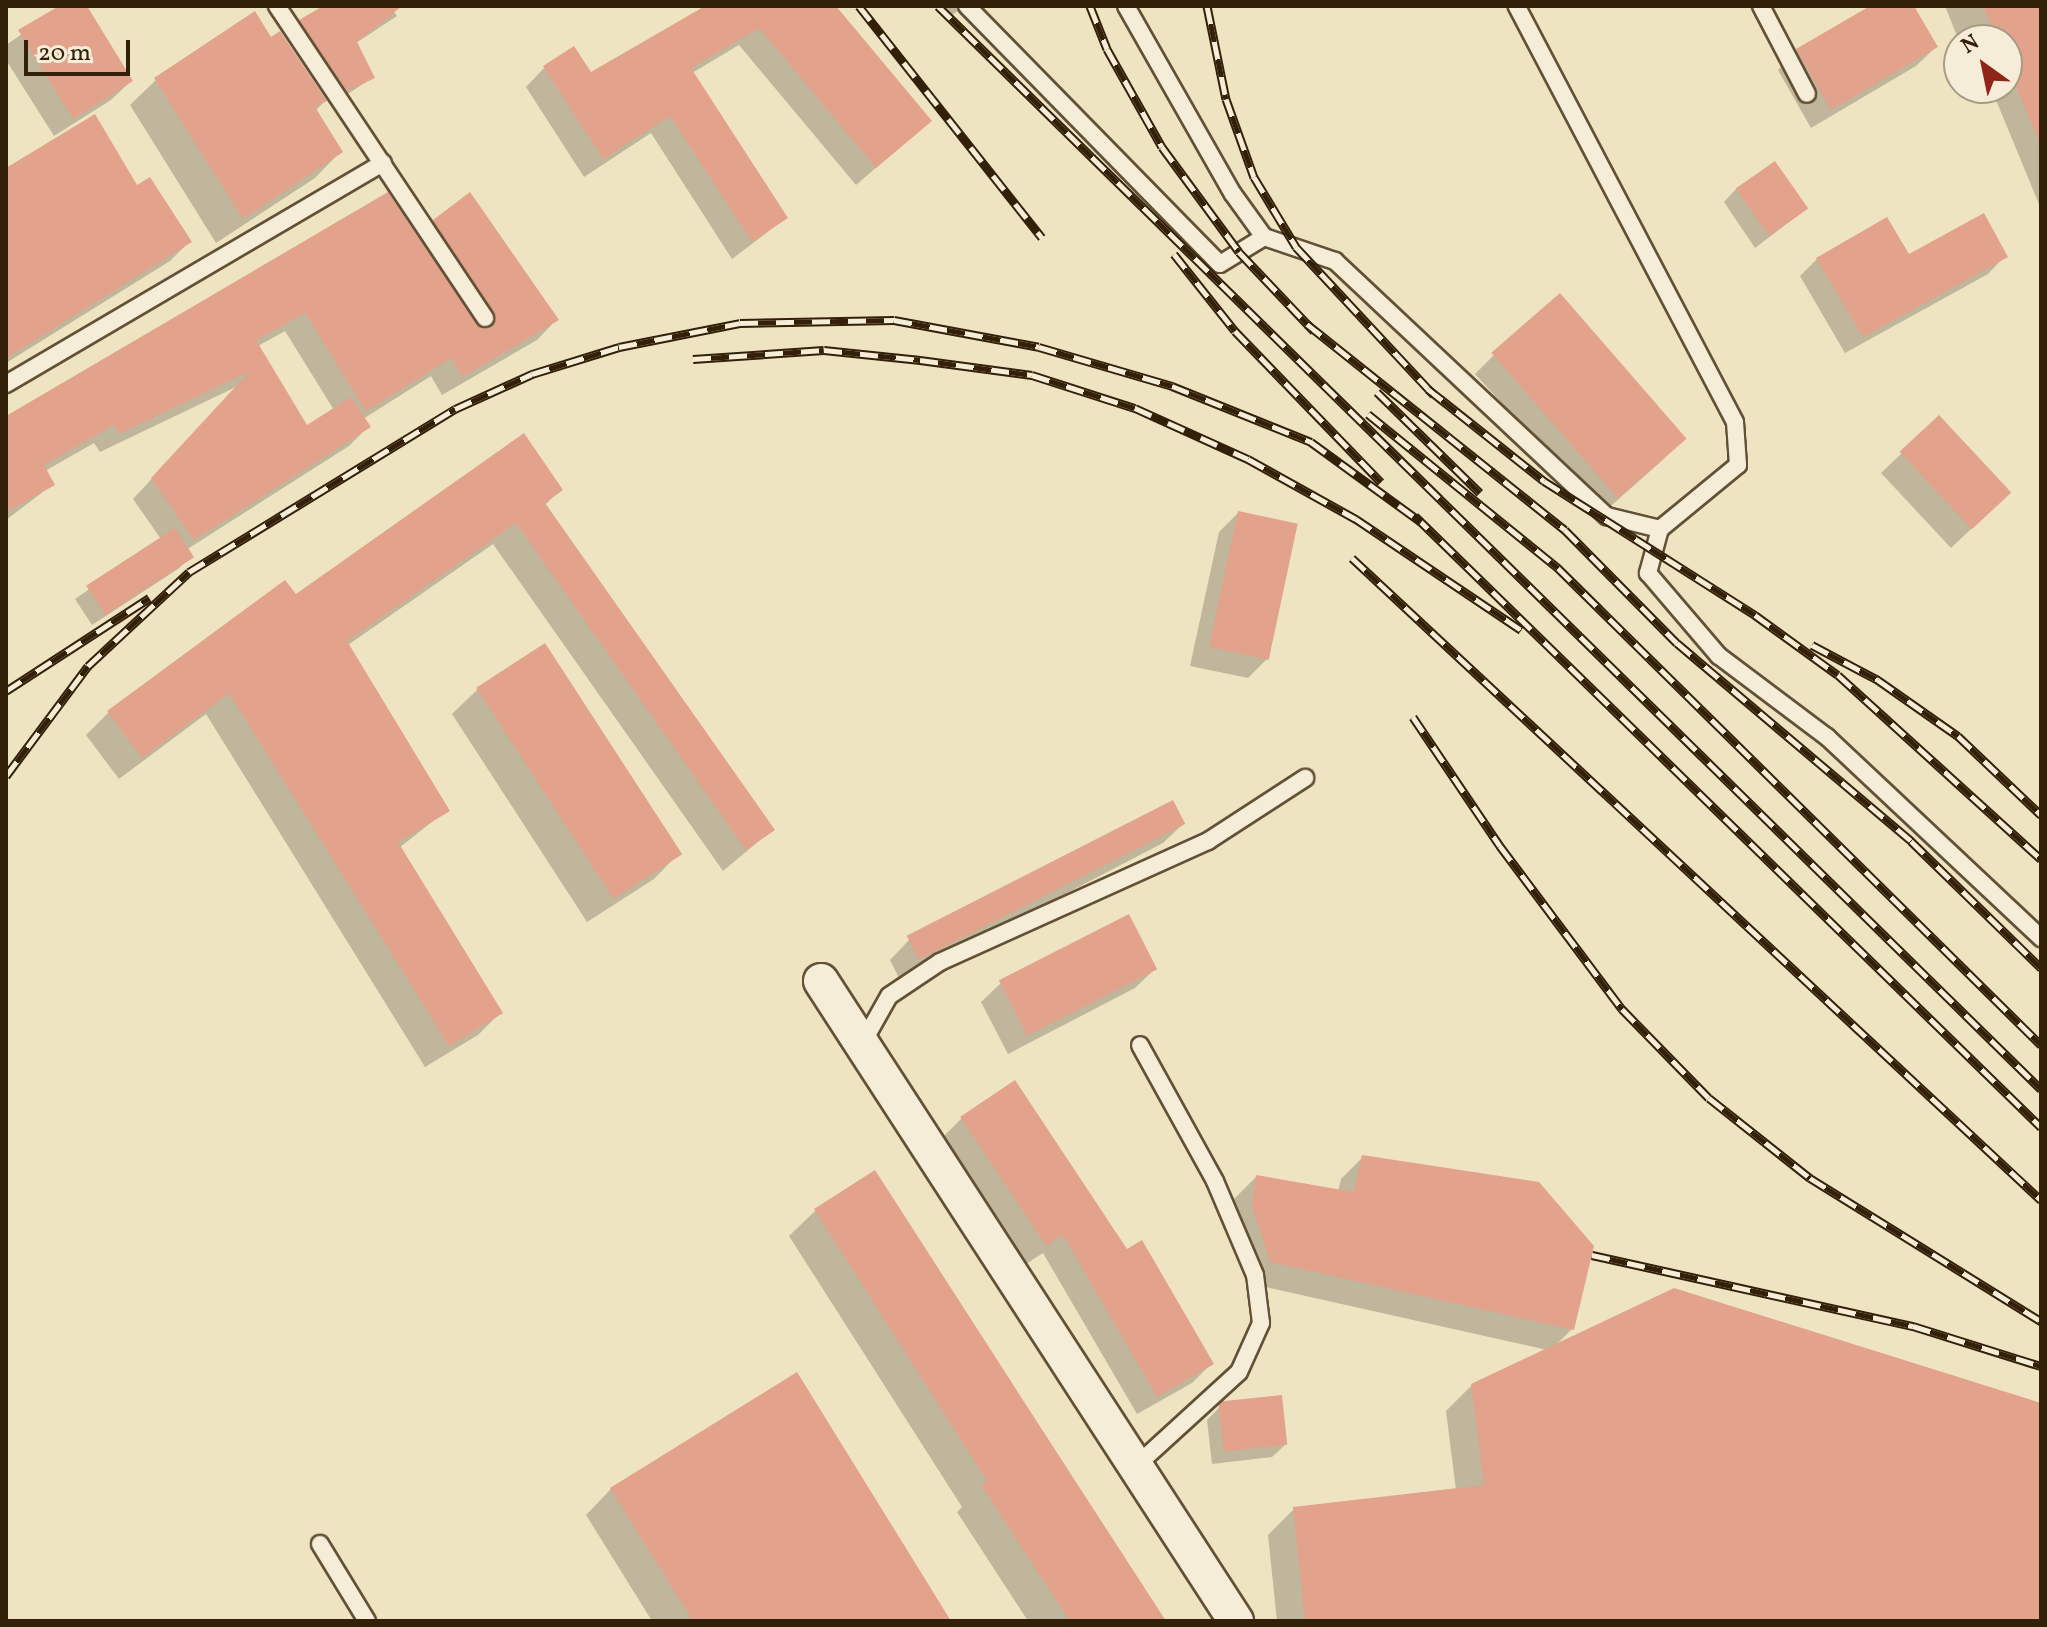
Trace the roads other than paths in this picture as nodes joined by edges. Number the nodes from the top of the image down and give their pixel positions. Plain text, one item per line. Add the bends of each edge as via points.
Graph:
1 (277, 6) edge
2 (967, 6) edge
3 (1126, 6) edge
4 (1517, 6) edge
5 (1761, 6) edge
6 (1807, 94) dead end
7 (383, 163) junction
8 (1264, 237) junction
9 (485, 318) dead end
10 (6, 384) edge
11 (1660, 529) junction
12 (1305, 778) dead end
13 (2041, 938) edge
14 (821, 981) dead end
15 (862, 1044) junction
16 (1140, 1045) dead end
17 (1136, 1466) junction
18 (320, 1544) dead end
19 (367, 1621) edge
20 (1236, 1621) edge

1 - 7 lane
2 - 8 lane via 1220,264
3 - 8 lane via 1233,194
4 - 11 lane via 1735,422 1738,465
5 - 6 lane
7 - 9 lane
7 - 10 lane
8 - 11 lane via 1335,261 1607,516
11 - 13 lane via 1648,573 1719,656 1827,737
12 - 15 lane via 1208,841 940,962 889,996
14 - 15 street
15 - 17 street
16 - 17 lane via 1215,1181 1255,1275 1261,1323 1239,1372
17 - 20 street
18 - 19 lane

